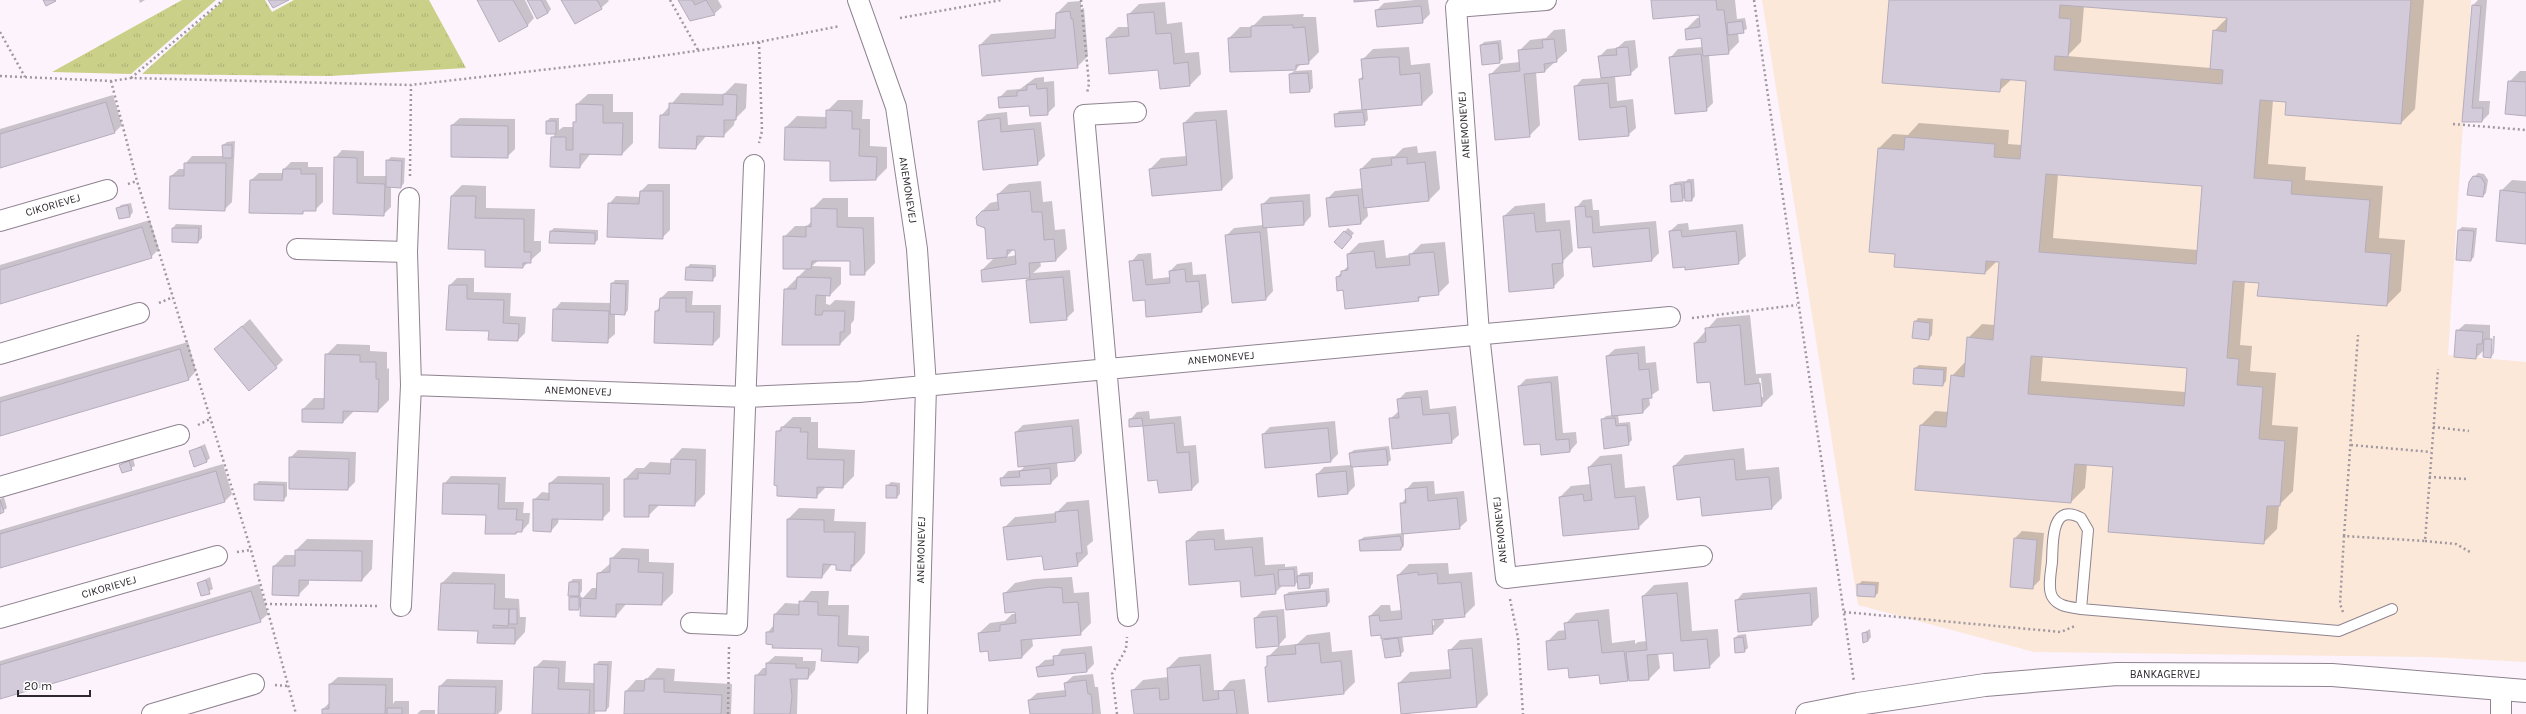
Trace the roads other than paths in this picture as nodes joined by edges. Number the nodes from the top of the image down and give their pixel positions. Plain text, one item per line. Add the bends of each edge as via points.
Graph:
1 (858, 0) edge
2 (1546, 0) edge
3 (1136, 112) dead end
4 (754, 165) road end
5 (107, 190) dead end
6 (409, 198) road end
7 (0, 221) edge
8 (297, 249) dead end
9 (407, 252) junction
10 (139, 312) dead end
11 (1670, 317) road end
12 (1479, 334) junction
13 (0, 354) edge
14 (1107, 369) junction
15 (411, 386) junction
16 (926, 386) junction
17 (746, 397) junction
18 (179, 435) dead end
19 (0, 487) edge
20 (217, 556) dead end
21 (1702, 556) dead end
22 (402, 606) road end
23 (2081, 608) junction
24 (2392, 609) dead end
25 (1128, 616) road end
26 (0, 618) edge
27 (691, 623) dead end
28 (254, 684) dead end
29 (2501, 688) junction
30 (2526, 691) edge
31 (152, 714) edge
32 (917, 714) edge
33 (1807, 714) edge
34 (2501, 714) edge

1 - 16 street, ANEMONEVEJ via 896,108 917,250
2 - 12 street, ANEMONEVEJ via 1456,7
3 - 14 street via 1084,115
4 - 17 street
5 - 7 street, CIKORIEVEJ
6 - 9 street
8 - 9 street
9 - 15 street
10 - 13 street
11 - 12 street, ANEMONEVEJ
12 - 14 street, ANEMONEVEJ
12 - 21 street, ANEMONEVEJ via 1506,578
14 - 16 street, ANEMONEVEJ
14 - 25 street
15 - 17 street, ANEMONEVEJ
15 - 22 street
16 - 17 street, ANEMONEVEJ
16 - 32 street, ANEMONEVEJ
17 - 27 street via 737,625
18 - 19 street
20 - 26 street, CIKORIEVEJ
23 - 23 lane via 2062,605 2056,602 2050,593 2054,529 2060,518 2067,515 2081,518 2088,530
23 - 24 lane via 2339,631
28 - 31 street
29 - 30 street, BANKAGERVEJ
29 - 33 street, BANKAGERVEJ via 2332,675 2117,674 1985,685
29 - 34 street

